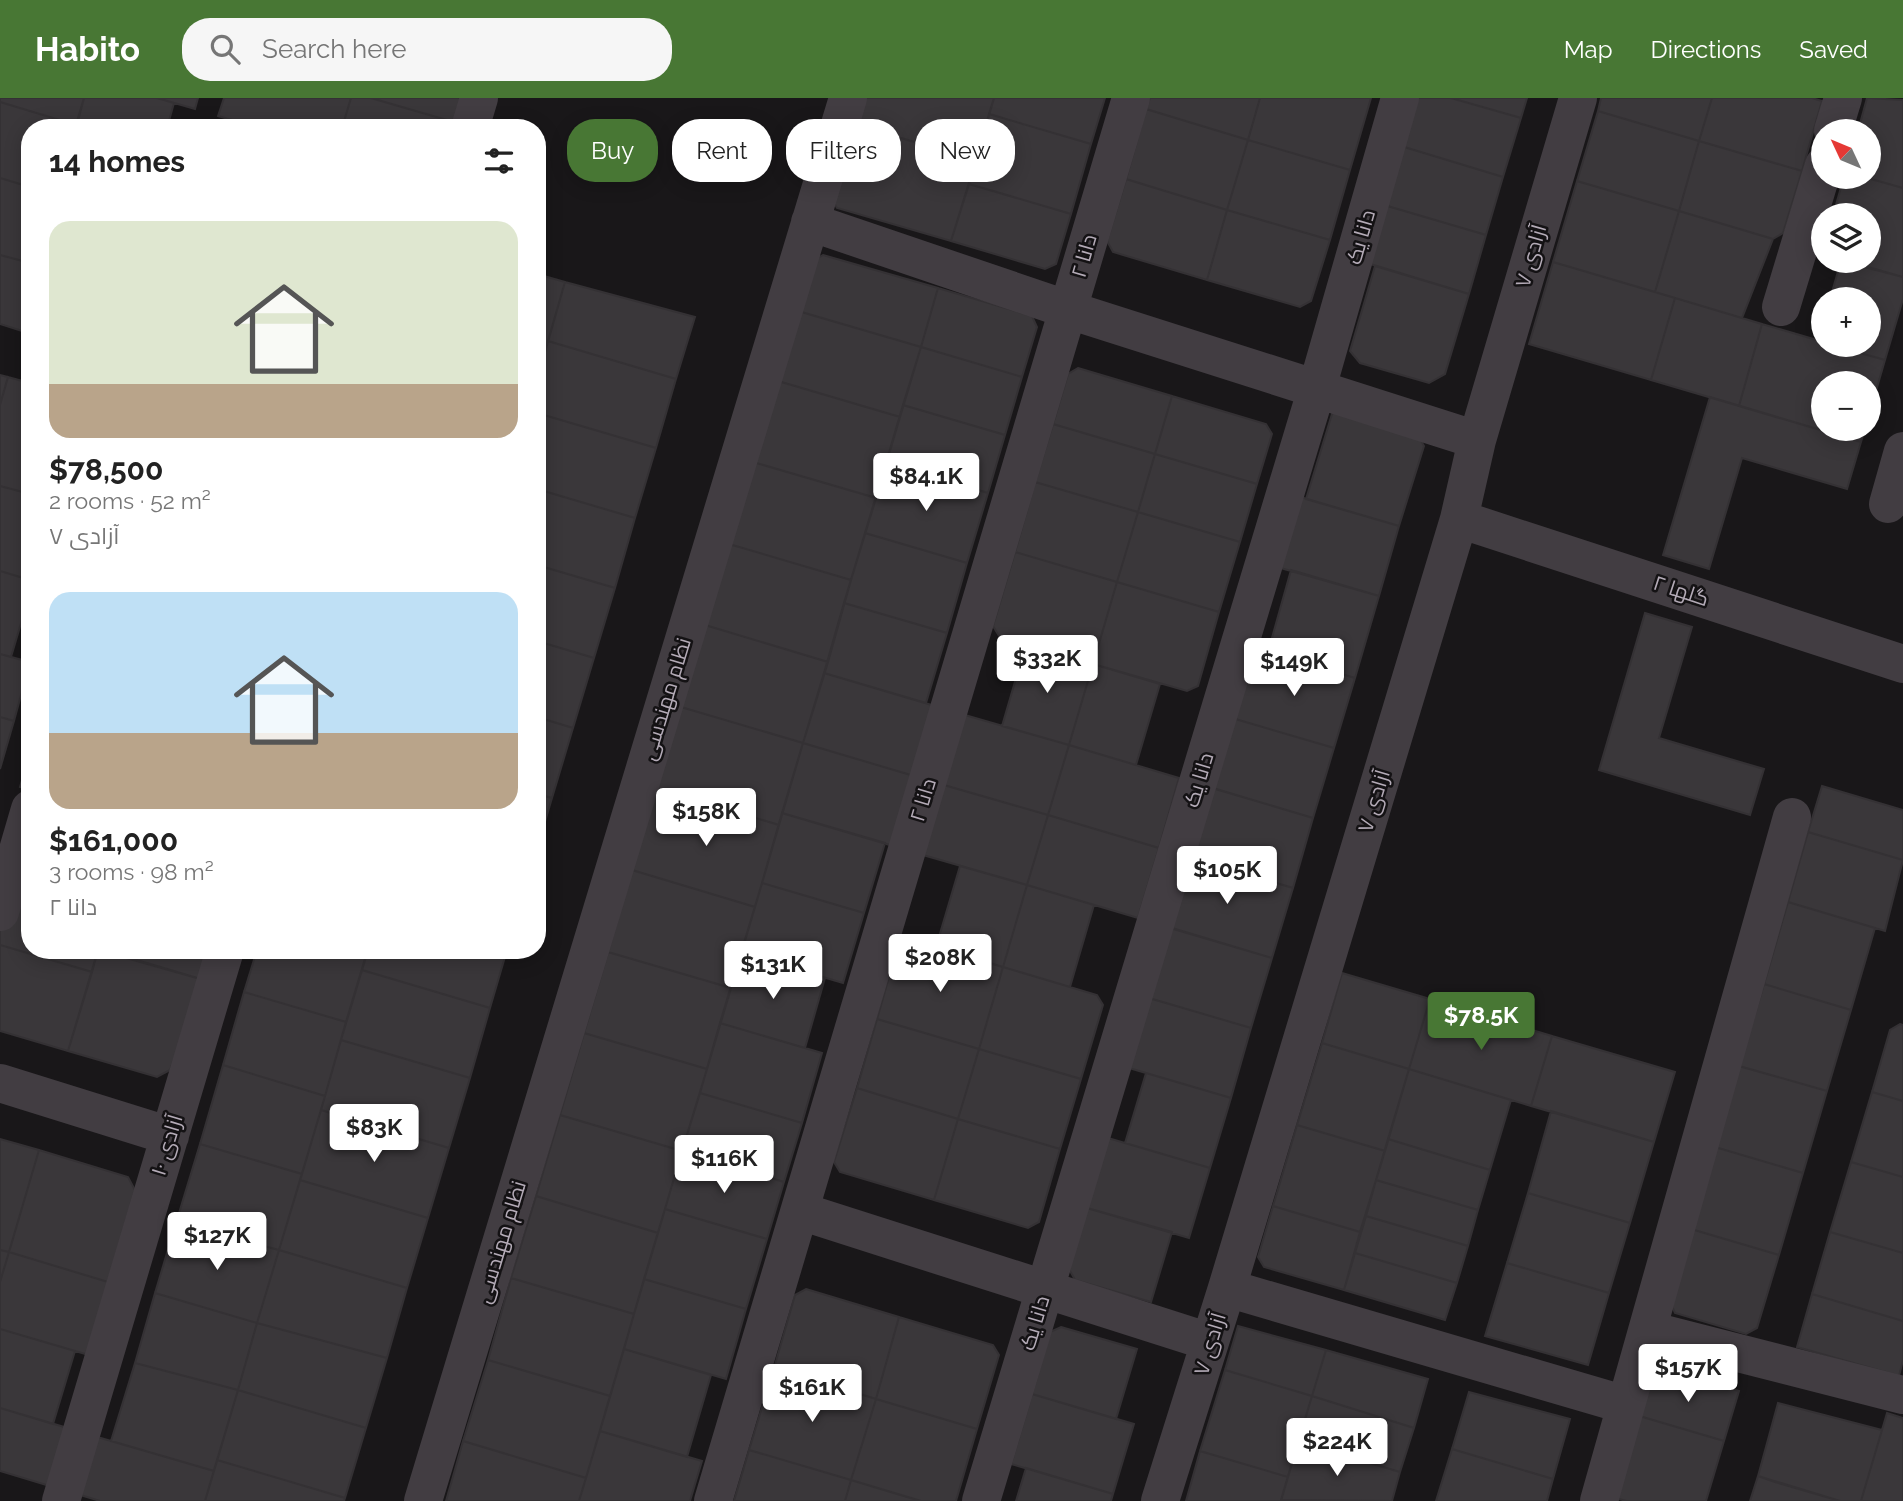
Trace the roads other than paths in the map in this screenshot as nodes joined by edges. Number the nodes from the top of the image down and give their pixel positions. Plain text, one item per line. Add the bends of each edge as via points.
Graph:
1 (478, 98) edge
2 (848, 98) edge
3 (1131, 98) edge
4 (1400, 98) edge
5 (1578, 98) edge
6 (1843, 98) edge
7 (472, 119) edge
8 (1837, 119) edge
9 (1817, 189) edge
10 (810, 222) junction
11 (1781, 307) dead end
12 (1069, 310) junction
13 (1317, 388) junction
14 (1477, 440) junction
15 (1903, 452) edge
16 (1888, 504) dead end
17 (1459, 519) junction
18 (1903, 664) edge
19 (1792, 817) dead end
20 (21, 840) edge
21 (0, 912) edge
22 (222, 959) edge
23 (0, 1083) edge
24 (170, 1136) junction
25 (800, 1211) junction
26 (1046, 1288) junction
27 (1227, 1288) junction
28 (1648, 1330) junction
29 (1210, 1342) junction
30 (1903, 1395) edge
31 (1626, 1405) junction
32 (61, 1501) edge
33 (423, 1501) edge
34 (713, 1501) edge
35 (981, 1501) edge
36 (1160, 1501) edge
37 (1599, 1501) edge

1 - 7 street
2 - 10 street, نظام مهندسی
3 - 12 street, دانا ۲
4 - 13 street, دانا یک
5 - 14 street, آزادی ۷
6 - 8 street
9 - 11 street
10 - 12 street
10 - 33 street, نظام مهندسی
12 - 13 street
12 - 25 street, دانا ۲
13 - 14 street
13 - 26 street, دانا یک
14 - 17 street, آزادی ۷
15 - 16 street
17 - 18 street, گلها ۲
17 - 27 street, آزادی ۷
19 - 28 street
20 - 21 street
22 - 24 street, آزادی ۱۰
23 - 24 street
24 - 32 street, آزادی ۱۰
25 - 26 street
25 - 34 street, دانا ۲
26 - 29 street
26 - 35 street, دانا یک
27 - 29 street, آزادی ۷
27 - 31 street
28 - 30 street
28 - 31 street
29 - 36 street, آزادی ۷
31 - 37 street

